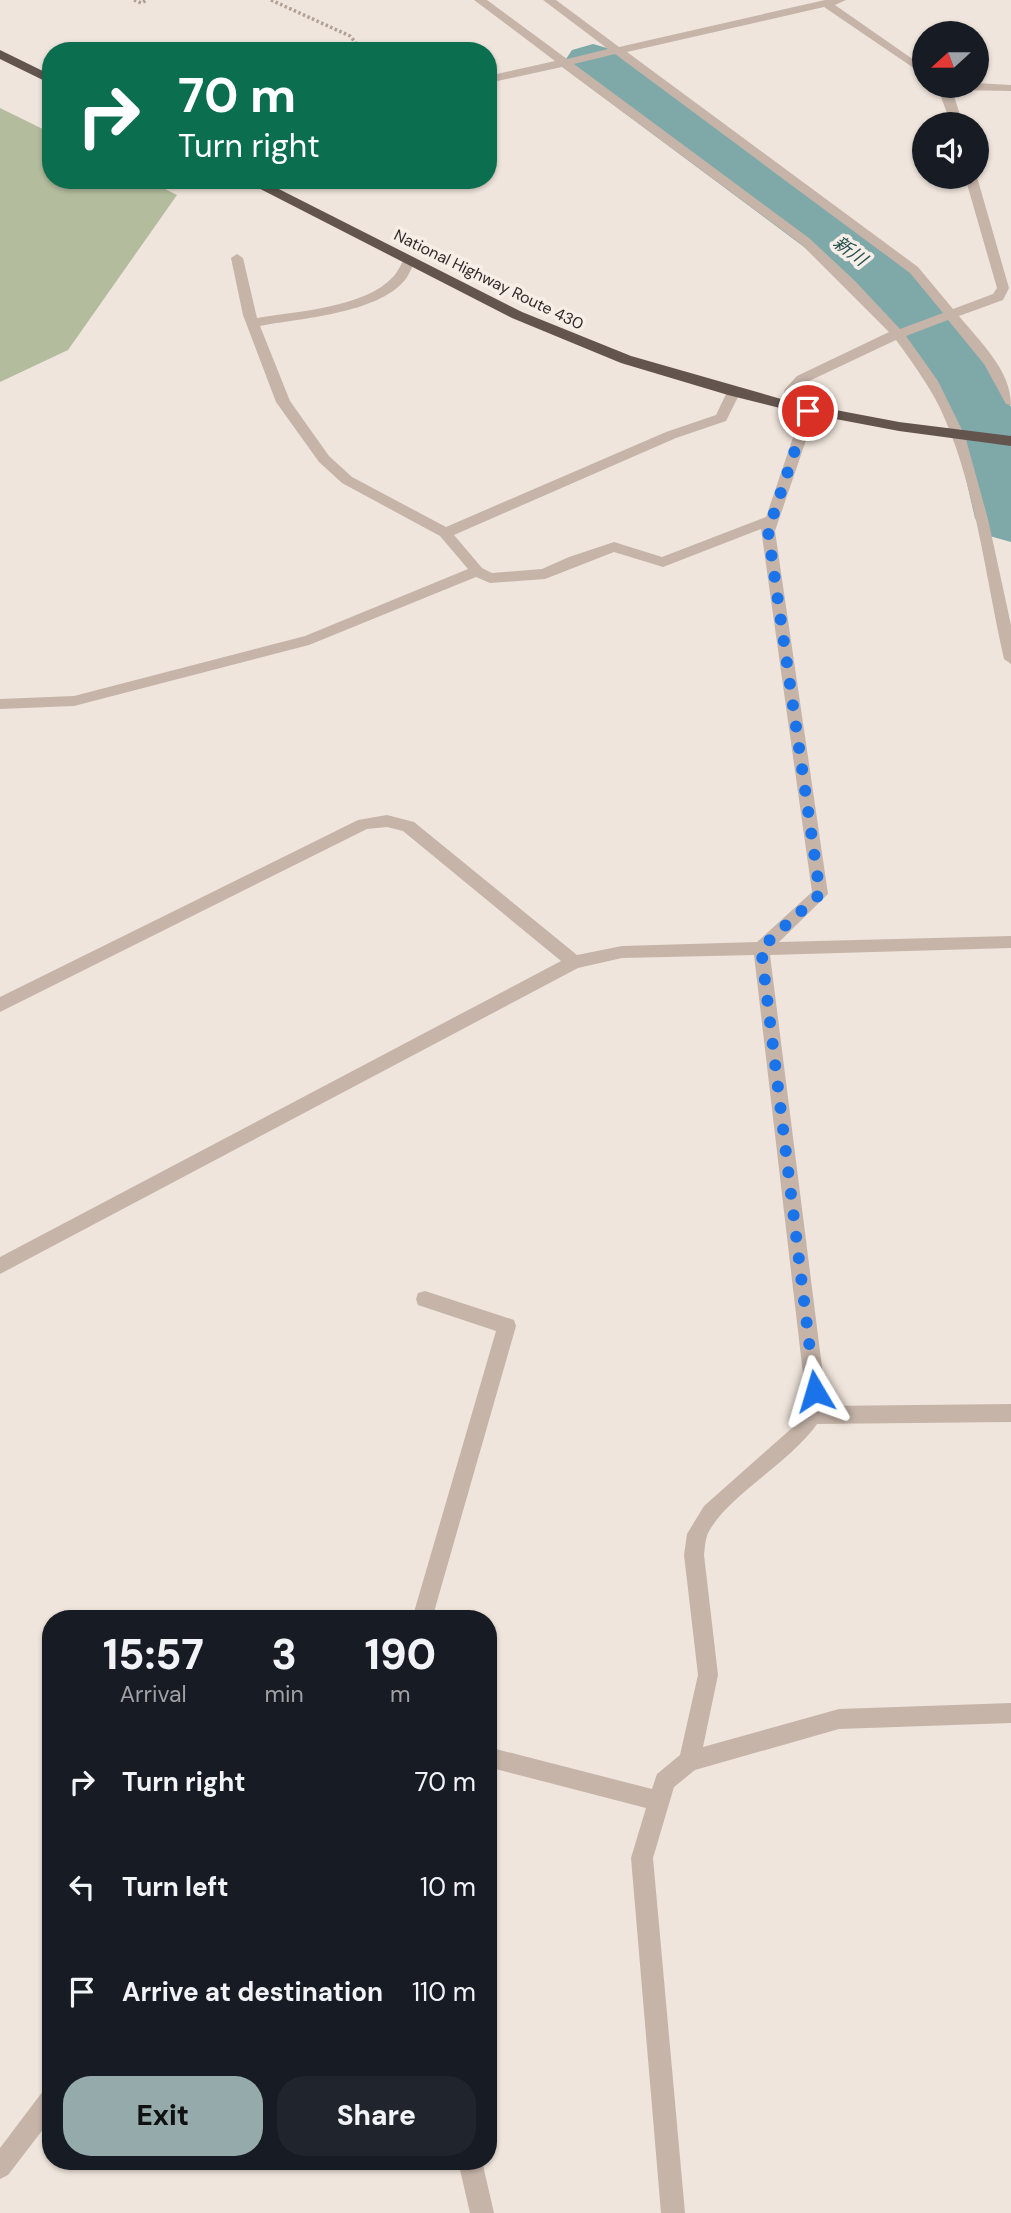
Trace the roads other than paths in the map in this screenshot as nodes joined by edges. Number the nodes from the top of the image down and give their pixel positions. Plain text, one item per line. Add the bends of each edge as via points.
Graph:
1 (480, 0) edge
2 (550, 0) edge
3 (840, 0) edge
4 (828, 5) junction
5 (617, 51) junction
6 (0, 54) edge
7 (564, 63) junction
8 (912, 64) edge
9 (42, 75) edge
10 (497, 78) edge
11 (989, 88) edge
12 (1011, 88) edge
13 (268, 189) edge
14 (974, 189) edge
15 (237, 258) dead end
16 (409, 261) junction
17 (952, 314) junction
18 (252, 323) junction
19 (903, 333) junction
20 (733, 393) junction
21 (1011, 401) edge
22 (787, 406) junction
23 (808, 411) junction
24 (962, 435) junction
25 (1004, 440) edge
26 (772, 520) junction
27 (445, 533) junction
28 (477, 571) junction
29 (1011, 659) edge
30 (0, 704) edge
31 (1011, 942) edge
32 (761, 948) junction
33 (573, 962) junction
34 (0, 1005) edge
35 (0, 1266) edge
36 (425, 1299) dead end
37 (1011, 1413) edge
38 (812, 1415) junction
39 (425, 1610) edge
40 (1011, 1713) edge
41 (497, 1759) edge
42 (689, 1760) junction
43 (659, 1801) junction
44 (42, 2111) edge
45 (0, 2167) edge
46 (472, 2170) edge
47 (482, 2213) edge
48 (673, 2213) edge

1 - 7 street
2 - 5 street
3 - 4 street
4 - 5 street
4 - 8 street
5 - 7 street
5 - 17 street via 893,253
6 - 9 highway
7 - 10 street
7 - 19 street via 805,241
11 - 12 street
13 - 16 highway, National Highway Route 430
14 - 17 street via 1003,288 998,297
15 - 18 street
16 - 18 street via 399,279 379,293 352,303
16 - 20 highway, National Highway Route 430 via 572,340
17 - 19 street
17 - 21 street via 990,363
18 - 27 street via 283,401 324,459 347,480
19 - 22 street via 802,379 792,389
19 - 24 street
20 - 22 highway, National Highway Route 430
20 - 27 street via 721,418 671,435
22 - 23 highway, National Highway Route 430
23 - 24 highway, National Highway Route 430
23 - 26 street
24 - 25 highway, National Highway Route 430
24 - 29 street
26 - 28 street via 663,562 614,547 544,574 490,578
26 - 32 street via 768,531 820,894
27 - 28 street
28 - 30 street via 309,640 74,701
31 - 32 street
32 - 33 street via 622,952
32 - 38 street via 815,1391
33 - 34 street via 408,826 387,821 364,824
33 - 35 street
36 - 39 street via 507,1326
37 - 38 street
38 - 42 street via 799,1434 711,1512 697,1534 694,1555 708,1675
40 - 42 street via 839,1718
41 - 43 street
42 - 43 street via 665,1781
43 - 48 street via 642,1858
44 - 45 street
46 - 47 street

